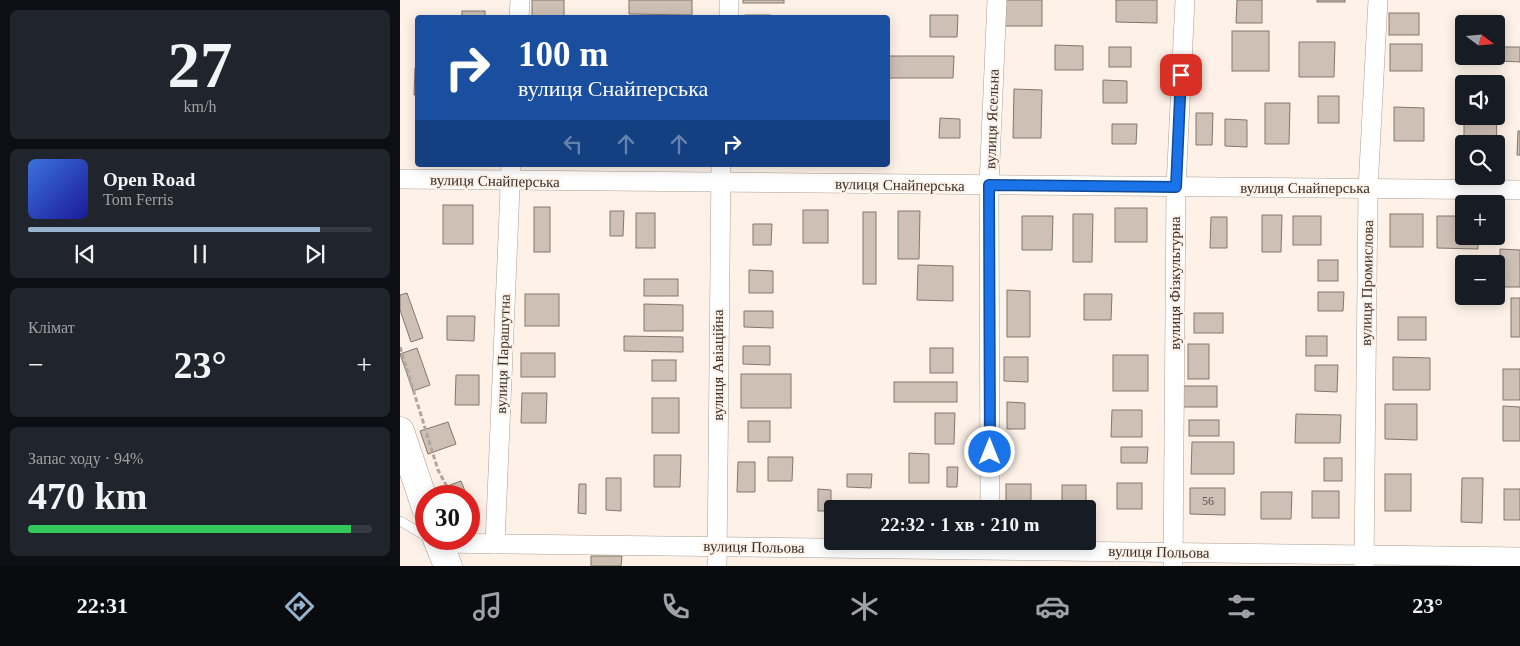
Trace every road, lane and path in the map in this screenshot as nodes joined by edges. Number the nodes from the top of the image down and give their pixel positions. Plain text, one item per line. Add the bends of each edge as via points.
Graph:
1 (520, 0) edge
2 (730, 0) edge
3 (996, 0) edge
4 (1185, 0) edge
5 (1378, 0) edge
6 (519, 15) edge
7 (728, 15) edge
8 (510, 173) edge
9 (720, 174) edge
10 (400, 179) edge
11 (989, 185) junction
12 (1176, 187) junction
13 (1368, 189) junction
14 (1520, 190) edge
15 (400, 347) edge
16 (400, 431) edge
17 (418, 485) edge
18 (446, 485) edge
19 (990, 500) edge
20 (400, 521) edge
21 (415, 531) edge
22 (480, 544) edge
23 (495, 544) junction
24 (717, 546) junction
25 (990, 552) edge
26 (1520, 557) edge
27 (1173, 559) edge
28 (1364, 560) edge
29 (717, 566) edge

1 - 6 street
2 - 7 street
3 - 11 street, вулиця Ясельна
4 - 12 street, вулиця Фізкультурна
5 - 13 street, вулиця Промислова
8 - 9 street, вулиця Снайперська
8 - 10 street, вулиця Снайперська
8 - 23 street, вулиця Парашутна
9 - 11 street, вулиця Снайперська
9 - 24 street, вулиця Авіаційна
11 - 12 street, вулиця Снайперська
11 - 19 street, вулиця Ясельна
12 - 13 street, вулиця Снайперська
12 - 27 street, вулиця Фізкультурна
13 - 14 street, вулиця Снайперська
13 - 28 street, вулиця Промислова
15 - 18 path via 438,470
16 - 17 main road
20 - 21 lane
22 - 23 street, вулиця Польова
23 - 24 street, вулиця Польова
24 - 25 street, вулиця Польова
24 - 29 street, вулиця Авіаційна
25 - 27 street, вулиця Польова
26 - 28 street, вулиця Польова
27 - 28 street, вулиця Польова

